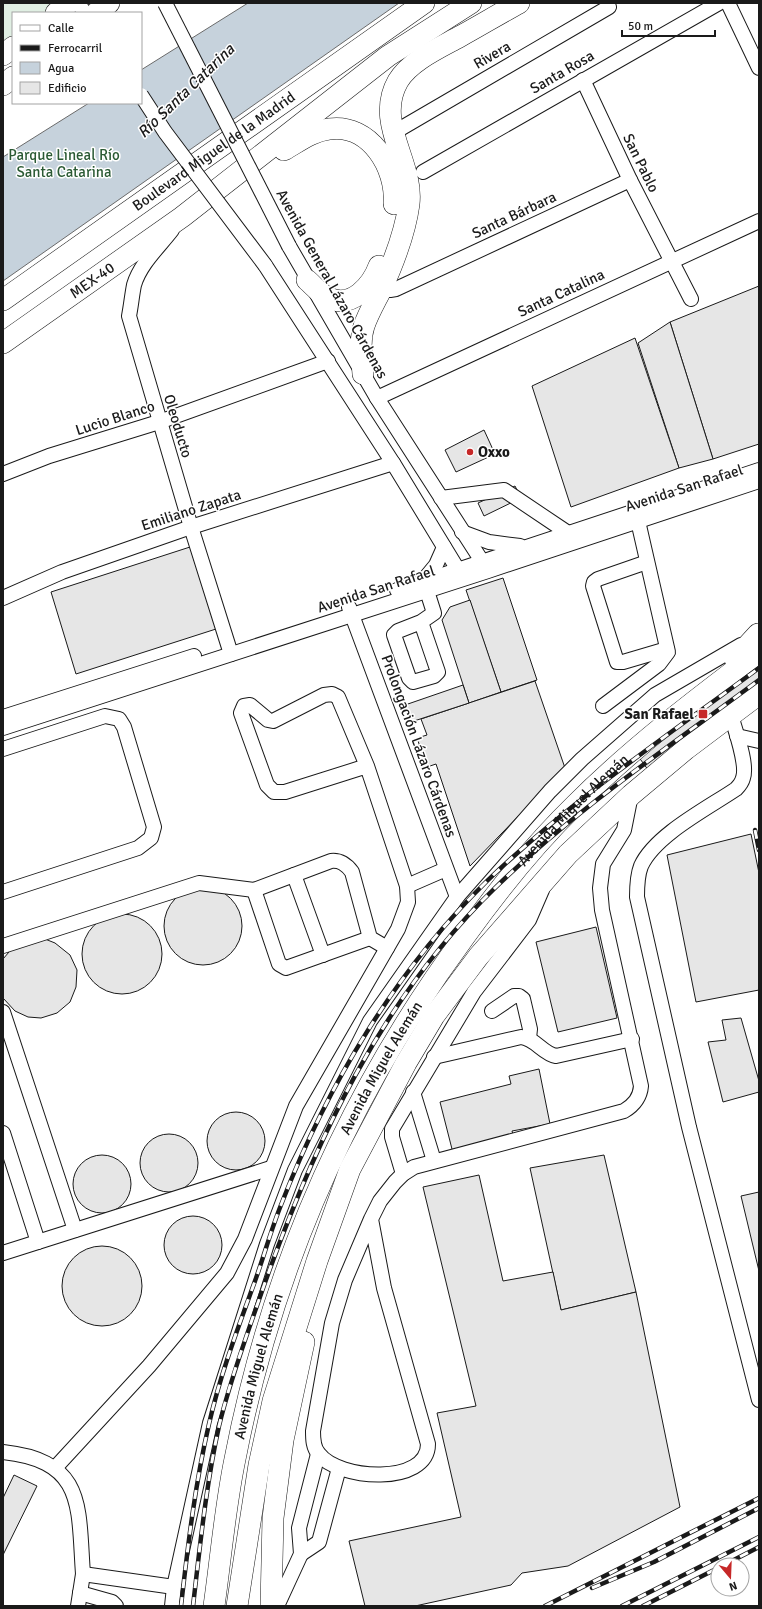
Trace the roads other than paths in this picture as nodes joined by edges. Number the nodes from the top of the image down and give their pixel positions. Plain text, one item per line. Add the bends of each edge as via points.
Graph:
1 (69, 3) edge
2 (78, 3) edge
3 (109, 3) edge
4 (165, 3) edge
5 (424, 3) edge
6 (471, 3) edge
7 (519, 3) edge
8 (719, 3) edge
9 (728, 3) edge
10 (608, 7) dead end
11 (57, 12) edge
12 (84, 12) edge
13 (97, 12) edge
14 (12, 48) edge
15 (3, 55) edge
16 (759, 68) edge
17 (12, 78) edge
18 (583, 80) junction
19 (3, 85) edge
20 (142, 97) edge
21 (393, 133) junction
22 (239, 172) junction
23 (423, 172) dead end
24 (630, 180) junction
25 (182, 217) junction
26 (759, 221) edge
27 (672, 260) junction
28 (393, 261) junction
29 (307, 280) junction
30 (378, 282) junction
31 (413, 282) junction
32 (691, 299) dead end
33 (3, 300) edge
34 (3, 343) edge
35 (328, 361) junction
36 (363, 374) junction
37 (377, 398) junction
38 (159, 422) junction
39 (393, 463) junction
40 (759, 470) edge
41 (3, 474) edge
42 (759, 481) edge
43 (440, 498) junction
44 (638, 521) junction
45 (191, 527) junction
46 (462, 532) junction
47 (568, 533) junction
48 (444, 547) junction
49 (528, 547) junction
50 (647, 562) junction
51 (485, 566) junction
52 (461, 575) junction
53 (424, 586) junction
54 (3, 598) edge
55 (351, 611) junction
56 (421, 622) dead end
57 (759, 640) edge
58 (667, 649) junction
59 (229, 650) junction
60 (759, 694) edge
61 (603, 706) dead end
62 (731, 715) junction
63 (3, 717) edge
64 (3, 728) edge
65 (736, 736) junction
66 (759, 741) edge
67 (3, 749) edge
68 (367, 766) junction
69 (631, 795) junction
70 (446, 869) junction
71 (294, 875) junction
72 (544, 881) junction
73 (407, 886) junction
74 (254, 890) junction
75 (3, 892) edge
76 (457, 897) junction
77 (370, 938) junction
78 (3, 946) edge
79 (387, 948) junction
80 (322, 955) junction
81 (492, 1011) dead end
82 (3, 1012) edge
83 (529, 1038) junction
84 (632, 1039) junction
85 (434, 1057) junction
86 (413, 1092) junction
87 (3, 1133) edge
88 (434, 1161) junction
89 (271, 1168) junction
90 (402, 1174) junction
91 (371, 1219) junction
92 (75, 1230) junction
93 (38, 1242) junction
94 (3, 1253) edge
95 (317, 1261) junction
96 (759, 1400) edge
97 (3, 1452) edge
98 (318, 1454) junction
99 (55, 1468) junction
100 (339, 1468) junction
101 (301, 1554) junction
102 (83, 1574) junction
103 (174, 1587) junction
104 (79, 1600) edge
105 (116, 1606) edge
106 (172, 1606) edge
107 (214, 1606) edge
108 (237, 1606) edge
109 (271, 1606) edge
110 (277, 1606) edge

1 - 11 highway
2 - 12 street
3 - 13 highway
4 - 29 street, Avenida General Lázaro Cárdenas, bridge
5 - 33 highway, Boulevard Miguel de la Madrid
6 - 22 highway, Boulevard Miguel de la Madrid via 388,56
7 - 21 highway via 442,46 403,74 391,102 390,120
8 - 18 street, Santa Rosa
9 - 16 street
10 - 21 street, Rivera
14 - 15 highway
17 - 19 highway
18 - 23 street, Santa Rosa
18 - 24 street, San Pablo
20 - 35 street, bridge via 165,132 265,265
21 - 28 highway via 408,183 409,203
22 - 25 highway, Boulevard Miguel de la Madrid
22 - 30 highway via 316,132 328,129 349,131 369,141 377,149 388,169 395,198
24 - 27 street, San Pablo
24 - 31 street, Santa Bárbara
25 - 34 highway, MEX-40
25 - 38 street, Oleoducto via 138,276 129,316
26 - 27 street, Santa Catalina
27 - 32 street, San Pablo
27 - 37 street, Santa Catalina
28 - 30 highway
28 - 31 street via 400,276
29 - 30 highway via 328,298 339,300 352,298
29 - 36 street, Avenida General Lázaro Cárdenas
30 - 31 street, Santa Bárbara via 390,290
30 - 36 highway via 364,325 361,352
35 - 38 street, Lucio Blanco
35 - 39 street
36 - 37 street, Avenida General Lázaro Cárdenas
37 - 43 street, Avenida General Lázaro Cárdenas
38 - 41 street, Lucio Blanco via 49,456
38 - 45 street, Oleoducto
39 - 45 street, Emiliano Zapata
39 - 48 street
40 - 47 street, Avenida San Rafael
42 - 44 street, Avenida San Rafael
43 - 46 street, Avenida General Lázaro Cárdenas
43 - 47 street via 504,490
44 - 50 street
44 - 51 street, Avenida San Rafael
45 - 54 street, Emiliano Zapata via 62,572
45 - 59 street, Oleoducto
46 - 49 street via 502,545
46 - 51 street, Avenida General Lázaro Cárdenas
47 - 49 street, Avenida San Rafael
48 - 52 street
48 - 53 street
49 - 51 street, Avenida San Rafael
50 - 58 street
50 - 58 street via 598,578 593,586 617,662
51 - 52 street, Avenida San Rafael
52 - 53 street, Avenida San Rafael
53 - 55 street, Avenida San Rafael
53 - 56 street via 434,613
55 - 59 street, Avenida San Rafael
55 - 70 street, Prolongación Lázaro Cárdenas
57 - 76 street via 655,695 636,710 550,791
57 - 107 highway, Avenida Miguel Alemán via 701,696 628,756 536,845 491,900 395,1037 324,1175 296,1242 271,1319 234,1461
58 - 61 street via 666,656 660,664
59 - 63 street, Avenida San Rafael
59 - 64 street, Avenida San Rafael
60 - 62 highway, Avenida Miguel Alemán
62 - 65 street
62 - 69 highway, Avenida Miguel Alemán via 686,748
65 - 66 street
65 - 96 street via 744,766 742,782 736,789 669,834 651,850 641,867 637,881 637,897 689,1127
67 - 75 street via 105,716 119,719 124,727 154,827 151,838 138,848
68 - 68 street via 285,792 274,792 267,785 241,713 244,706 250,705 268,720 273,721 324,695 332,694 338,697
68 - 73 street
69 - 72 highway, Avenida Miguel Alemán via 568,854
69 - 84 street via 627,823 621,838 604,861 600,888 602,910
70 - 73 street
70 - 76 street, Prolongación Lázaro Cárdenas
71 - 74 street
71 - 77 street via 331,860 338,860 347,866 352,872
71 - 80 street
72 - 85 street via 529,920 478,986
72 - 95 highway, Avenida Miguel Alemán via 478,957 430,1023 406,1062 350,1169
73 - 79 street via 408,902 404,916
74 - 78 street via 199,883
74 - 80 street via 279,964 286,968
76 - 103 street via 370,1021 295,1170 266,1244 214,1410
77 - 79 street
77 - 80 street
79 - 89 street via 299,1100
81 - 83 street via 514,996 519,996 523,999 530,1029
82 - 92 street
83 - 84 street via 556,1056
83 - 85 street via 518,1038
84 - 88 street via 641,1086 638,1098 631,1108
85 - 86 street
86 - 88 street
86 - 90 street via 391,1132
87 - 93 street
88 - 90 street
89 - 92 street
89 - 99 street via 245,1239 227,1273 149,1366
90 - 91 street via 380,1201
91 - 98 street via 345,1280 332,1323 313,1431
91 - 100 street via 384,1288 428,1444 428,1452 417,1465 399,1472 366,1474
92 - 93 street
93 - 94 street
95 - 108 highway, Avenida Miguel Alemán via 273,1401 259,1465
95 - 109 highway via 313,1300 283,1440 273,1518
97 - 99 street via 36,1457
98 - 100 street
98 - 101 street via 299,1528
99 - 102 street via 67,1479 74,1494
100 - 101 street via 319,1542
101 - 110 street
102 - 103 street
102 - 104 street
103 - 106 street
104 - 105 street via 112,1602

